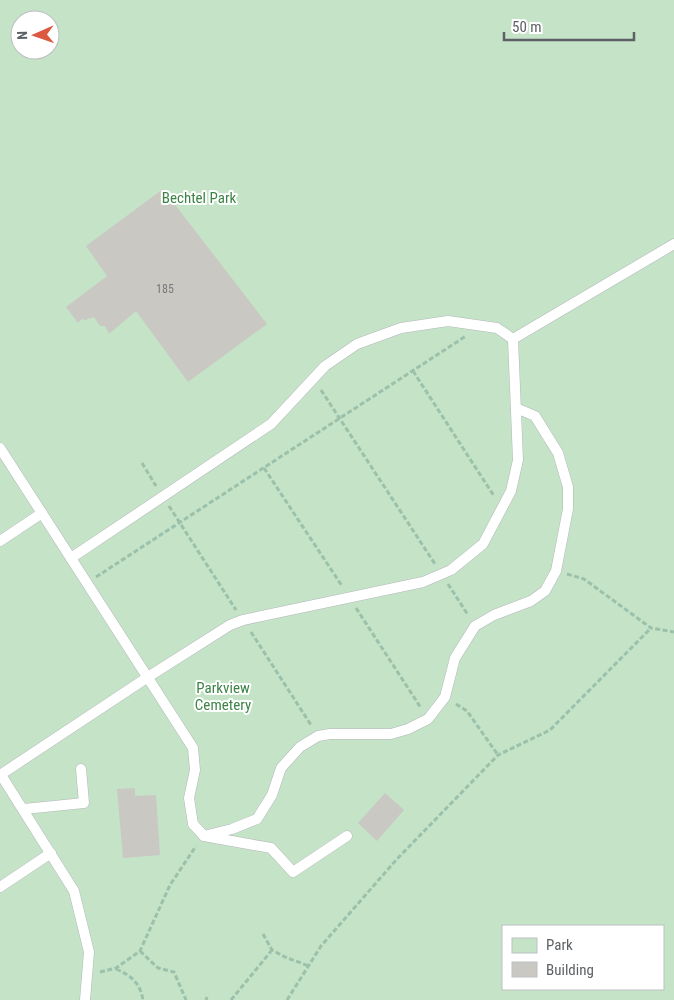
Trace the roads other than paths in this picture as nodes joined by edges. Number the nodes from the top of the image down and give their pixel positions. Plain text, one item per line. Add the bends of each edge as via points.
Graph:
1 (674, 244) edge
2 (513, 339) junction
3 (516, 408) junction
4 (0, 448) edge
5 (42, 513) junction
6 (0, 541) edge
7 (71, 558) junction
8 (148, 677) junction
9 (81, 769) dead end
10 (1, 775) edge
11 (24, 809) junction
12 (204, 836) junction
13 (347, 836) dead end
14 (51, 853) junction
15 (0, 887) edge
16 (86, 1000) edge

1 - 2 lane
2 - 3 lane
2 - 7 lane via 497,328 448,321 401,328 357,344 325,366 271,424
3 - 8 lane via 518,460 511,491 482,544 451,570 423,582 243,620
3 - 12 lane via 535,416 558,454 568,487 568,509 556,572 546,591 475,626 455,658 445,697 428,719 391,734 318,736 300,747 281,768 272,795 257,818
4 - 5 lane
5 - 6 lane
5 - 7 lane
7 - 8 lane
8 - 10 lane
8 - 12 lane via 193,748 195,770 189,798 193,824
9 - 11 lane via 84,803
10 - 11 lane
11 - 14 lane
12 - 13 lane via 271,848 293,872
14 - 15 lane
14 - 16 lane via 74,891 89,952

